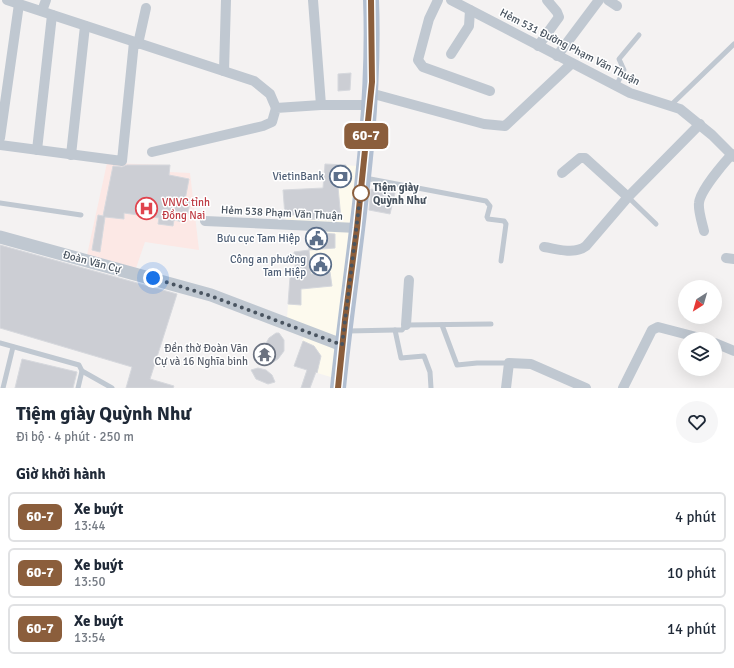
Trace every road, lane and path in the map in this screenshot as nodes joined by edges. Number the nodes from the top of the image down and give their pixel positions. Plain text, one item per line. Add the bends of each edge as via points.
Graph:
1 (7, 0) edge
2 (46, 0) edge
3 (226, 0) edge
4 (313, 0) edge
5 (371, 0) edge
6 (438, 0) edge
7 (452, 0) edge
8 (599, 0) edge
9 (547, 1) edge
10 (19, 4) junction
11 (146, 8) dead end
12 (470, 10) junction
13 (47, 13) junction
14 (85, 26) junction
15 (638, 35) dead end
16 (136, 43) junction
17 (734, 44) edge
18 (538, 46) junction
19 (451, 54) dead end
20 (557, 56) junction
21 (571, 64) junction
22 (224, 71) junction
23 (616, 86) junction
24 (490, 91) dead end
25 (369, 99) junction
26 (321, 105) junction
27 (670, 106) junction
28 (276, 108) junction
29 (700, 124) junction
30 (0, 138) edge
31 (0, 145) edge
32 (37, 150) junction
33 (152, 152) dead end
34 (71, 155) junction
35 (733, 156) edge
36 (562, 173) dead end
37 (362, 177) junction
38 (628, 197) junction
39 (0, 203) edge
40 (81, 215) dead end
41 (205, 221) dead end
42 (656, 224) dead end
43 (357, 228) junction
44 (704, 231) dead end
45 (0, 237) edge
46 (544, 247) dead end
47 (501, 261) dead end
48 (409, 280) dead end
49 (491, 324) dead end
50 (406, 325) junction
51 (442, 325) junction
52 (395, 330) junction
53 (679, 332) edge
54 (343, 338) junction
55 (0, 343) edge
56 (722, 346) edge
57 (13, 347) junction
58 (734, 351) edge
59 (509, 363) junction
60 (82, 371) junction
61 (3, 388) edge
62 (78, 388) edge
63 (112, 388) edge
64 (338, 388) edge
65 (431, 388) edge
66 (506, 388) edge
67 (586, 388) edge
68 (623, 388) edge

1 - 10 street
2 - 13 street
3 - 22 street
4 - 26 street
5 - 25 main road via 373,40
6 - 24 street via 429,19 419,53 419,64
7 - 12 street, Hẻm 531 Đường Phạm Văn Thuận
8 - 20 street
9 - 18 street via 558,12 559,17
10 - 13 street
10 - 30 street
11 - 16 street
12 - 18 street, Hẻm 531 Đường Phạm Văn Thuận
12 - 19 street via 469,26
13 - 14 street
13 - 32 street
14 - 16 street
14 - 34 street
15 - 23 lane via 621,55 620,62 624,70
16 - 22 street
16 - 34 street via 122,161
17 - 27 lane
18 - 20 street, Hẻm 531 Đường Phạm Văn Thuận
20 - 21 street, Hẻm 531 Đường Phạm Văn Thuận
21 - 23 street, Hẻm 531 Đường Phạm Văn Thuận
21 - 25 street via 505,126 484,124
22 - 28 street via 254,81 270,94
23 - 27 street, Hẻm 531 Đường Phạm Văn Thuận
25 - 26 street
25 - 37 main road
26 - 28 street
27 - 29 street, Hẻm 531 Đường Phạm Văn Thuận
28 - 33 street via 272,122 264,126
29 - 35 street, Hẻm 531 Đường Phạm Văn Thuận
29 - 38 street
31 - 32 street
32 - 34 street
35 - 44 street via 717,172 700,198 698,205
36 - 38 street via 580,158 585,158
37 - 43 main road
37 - 47 lane via 486,201 490,206 486,216 488,219 504,221 506,224
38 - 42 lane
38 - 46 street via 580,251
39 - 40 lane
41 - 43 street, Hẻm 538 Phạm Văn Thuận
43 - 54 main road
45 - 54 street, Đoàn Văn Cự via 211,296
48 - 50 street
49 - 51 lane
50 - 51 lane
50 - 52 lane via 402,330
51 - 59 lane via 457,365
52 - 54 lane
52 - 65 lane via 401,358 424,356 430,372
53 - 68 street via 658,326 652,330
54 - 64 main road
55 - 57 lane
56 - 58 street
57 - 60 lane via 79,365
57 - 61 lane
59 - 66 street
59 - 67 street via 531,364
60 - 62 lane
60 - 63 lane

